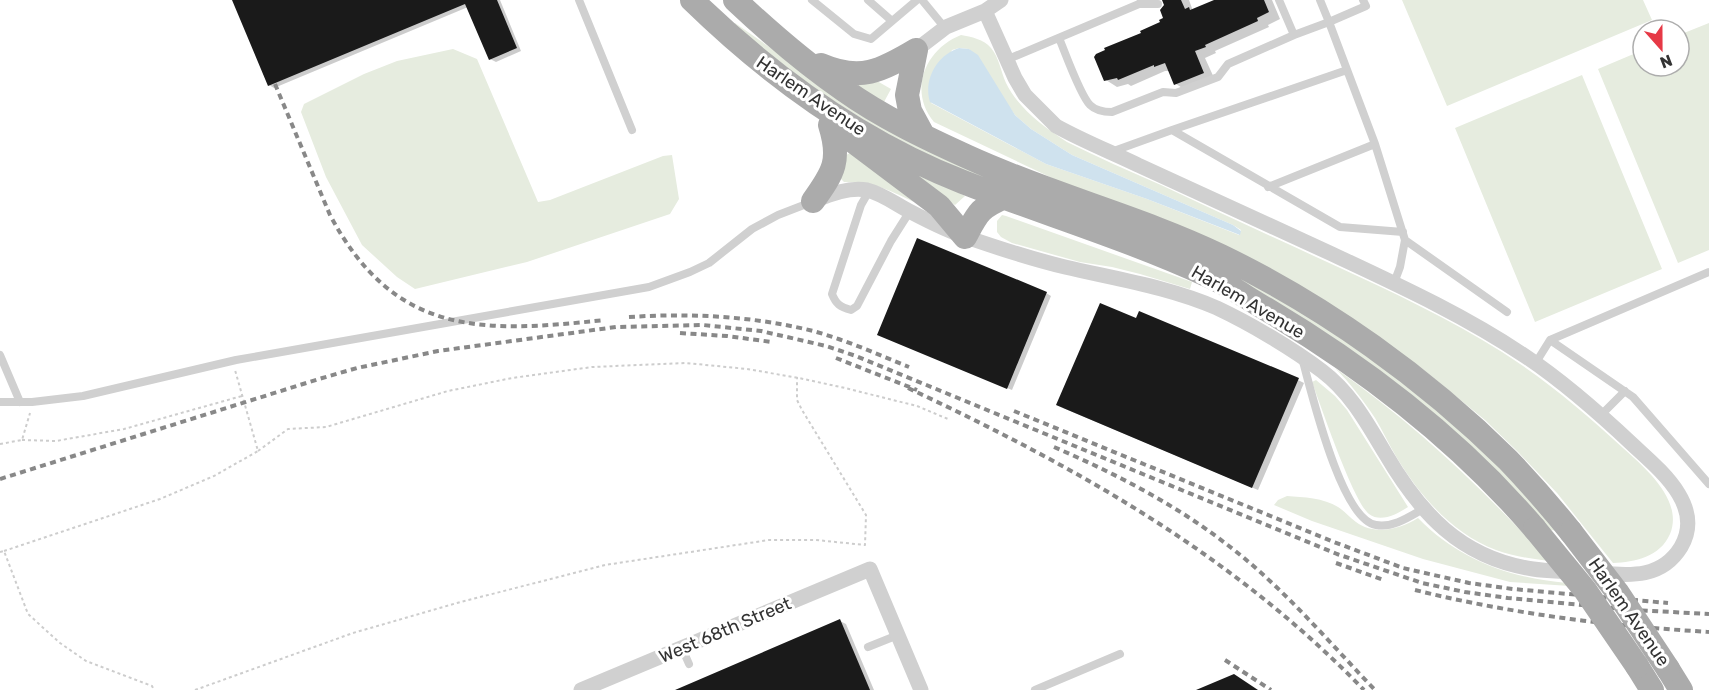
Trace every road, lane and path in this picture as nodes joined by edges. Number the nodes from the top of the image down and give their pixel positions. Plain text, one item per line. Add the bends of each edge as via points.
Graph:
1 (579, 0) edge
2 (692, 0) edge
3 (735, 0) edge
4 (812, 0) edge
5 (868, 0) edge
6 (917, 0) edge
7 (922, 0) edge
8 (1001, 0) edge
9 (1279, 0) edge
10 (1320, 0) edge
11 (1363, 0) edge
12 (1140, 2) edge
13 (1158, 4) dead end
14 (985, 11) junction
15 (892, 21) junction
16 (1329, 22) junction
17 (945, 28) junction
18 (1294, 35) junction
19 (1059, 38) junction
20 (916, 50) junction
21 (802, 57) junction
22 (1006, 60) junction
23 (1347, 70) junction
24 (804, 96) junction
25 (830, 125) junction
26 (632, 130) dead end
27 (1172, 130) junction
28 (923, 135) junction
29 (1376, 144) junction
30 (1111, 152) junction
31 (1268, 187) junction
32 (869, 191) junction
33 (1005, 197) junction
34 (813, 201) junction
35 (910, 211) junction
36 (1404, 236) junction
37 (965, 237) junction
38 (1709, 272) edge
39 (1394, 283) junction
40 (1508, 312) dead end
41 (1550, 340) junction
42 (0, 355) edge
43 (1302, 357) junction
44 (232, 361) junction
45 (1535, 364) junction
46 (797, 377) junction
47 (1625, 391) junction
48 (242, 396) junction
49 (0, 402) edge
50 (20, 402) junction
51 (32, 402) junction
52 (1601, 415) junction
53 (948, 419) dead end
54 (22, 440) junction
55 (0, 444) edge
56 (258, 451) junction
57 (1709, 484) edge
58 (1423, 509) junction
59 (4, 551) junction
60 (0, 552) edge
61 (898, 634) junction
62 (868, 647) dead end
63 (682, 648) junction
64 (1120, 654) dead end
65 (689, 664) dead end
66 (1058, 680) junction
67 (154, 690) edge
68 (195, 690) edge
69 (581, 690) edge
70 (921, 690) edge
71 (1035, 690) edge
72 (1062, 690) edge
73 (1652, 690) edge
74 (1681, 690) edge

1 - 26 lane
2 - 24 main road, Harlem Avenue via 749,53
3 - 21 main road, Harlem Avenue
4 - 15 lane via 854,34 871,39
5 - 15 lane
6 - 15 lane
7 - 17 lane
8 - 14 street
9 - 18 lane
10 - 16 lane
11 - 16 lane via 1366,6
12 - 13 lane
12 - 19 lane
14 - 17 street
14 - 22 street
16 - 18 lane
16 - 23 lane
17 - 20 street
18 - 19 lane via 1228,64 1218,77 1176,93 1163,92 1112,112 1096,110 1086,100
19 - 22 lane
20 - 21 main road via 881,69 859,74 845,74
20 - 28 main road via 907,95 910,111
21 - 28 main road, Harlem Avenue via 844,91
22 - 30 street via 1025,95 1056,126
23 - 27 lane
23 - 29 lane
24 - 25 main road
24 - 33 main road, Harlem Avenue via 911,158
25 - 34 main road via 835,158 828,180
25 - 37 main road via 939,206
27 - 30 lane
27 - 31 lane
28 - 74 main road, Harlem Avenue, bridge via 1018,178 1221,256 1307,303 1396,365 1474,428 1534,487 1617,592
29 - 31 lane
29 - 36 lane
30 - 39 street
31 - 36 lane via 1340,227
32 - 34 street via 849,190
32 - 35 street
32 - 35 lane via 832,294 842,308 851,310 857,306
33 - 37 main road via 978,212
33 - 73 main road, Harlem Avenue, bridge via 1212,277 1291,324 1379,385 1487,477 1535,529 1585,590
34 - 44 lane via 752,229 709,263 649,287
35 - 37 street
36 - 39 lane
36 - 40 lane
37 - 43 street via 1195,300 1236,318
38 - 41 lane
39 - 45 street via 1476,326
41 - 45 lane
41 - 47 lane
42 - 50 lane
43 - 58 street via 1353,402
43 - 58 lane via 1328,451 1358,514 1375,526 1397,523
44 - 48 path
44 - 51 lane via 83,396
45 - 52 street
46 - 53 path via 917,406
46 - 56 path via 686,363 592,367 448,391 326,427 288,429
46 - 68 path via 797,400 866,515 865,545 769,540 605,565 353,633
47 - 52 lane
47 - 57 lane
48 - 54 path via 124,429 56,441
48 - 56 path
49 - 50 lane
50 - 51 lane
51 - 54 path
52 - 58 street via 1670,482 1686,507 1682,544 1658,569 1631,576 1512,564 1467,545
54 - 55 path
56 - 59 path via 160,500
59 - 60 path
59 - 67 path via 28,614 60,644 86,661
61 - 62 lane
61 - 63 street, West 68th Street via 870,569
61 - 70 street
63 - 65 lane
63 - 69 street, West 68th Street
64 - 66 lane
66 - 71 lane
66 - 72 lane

